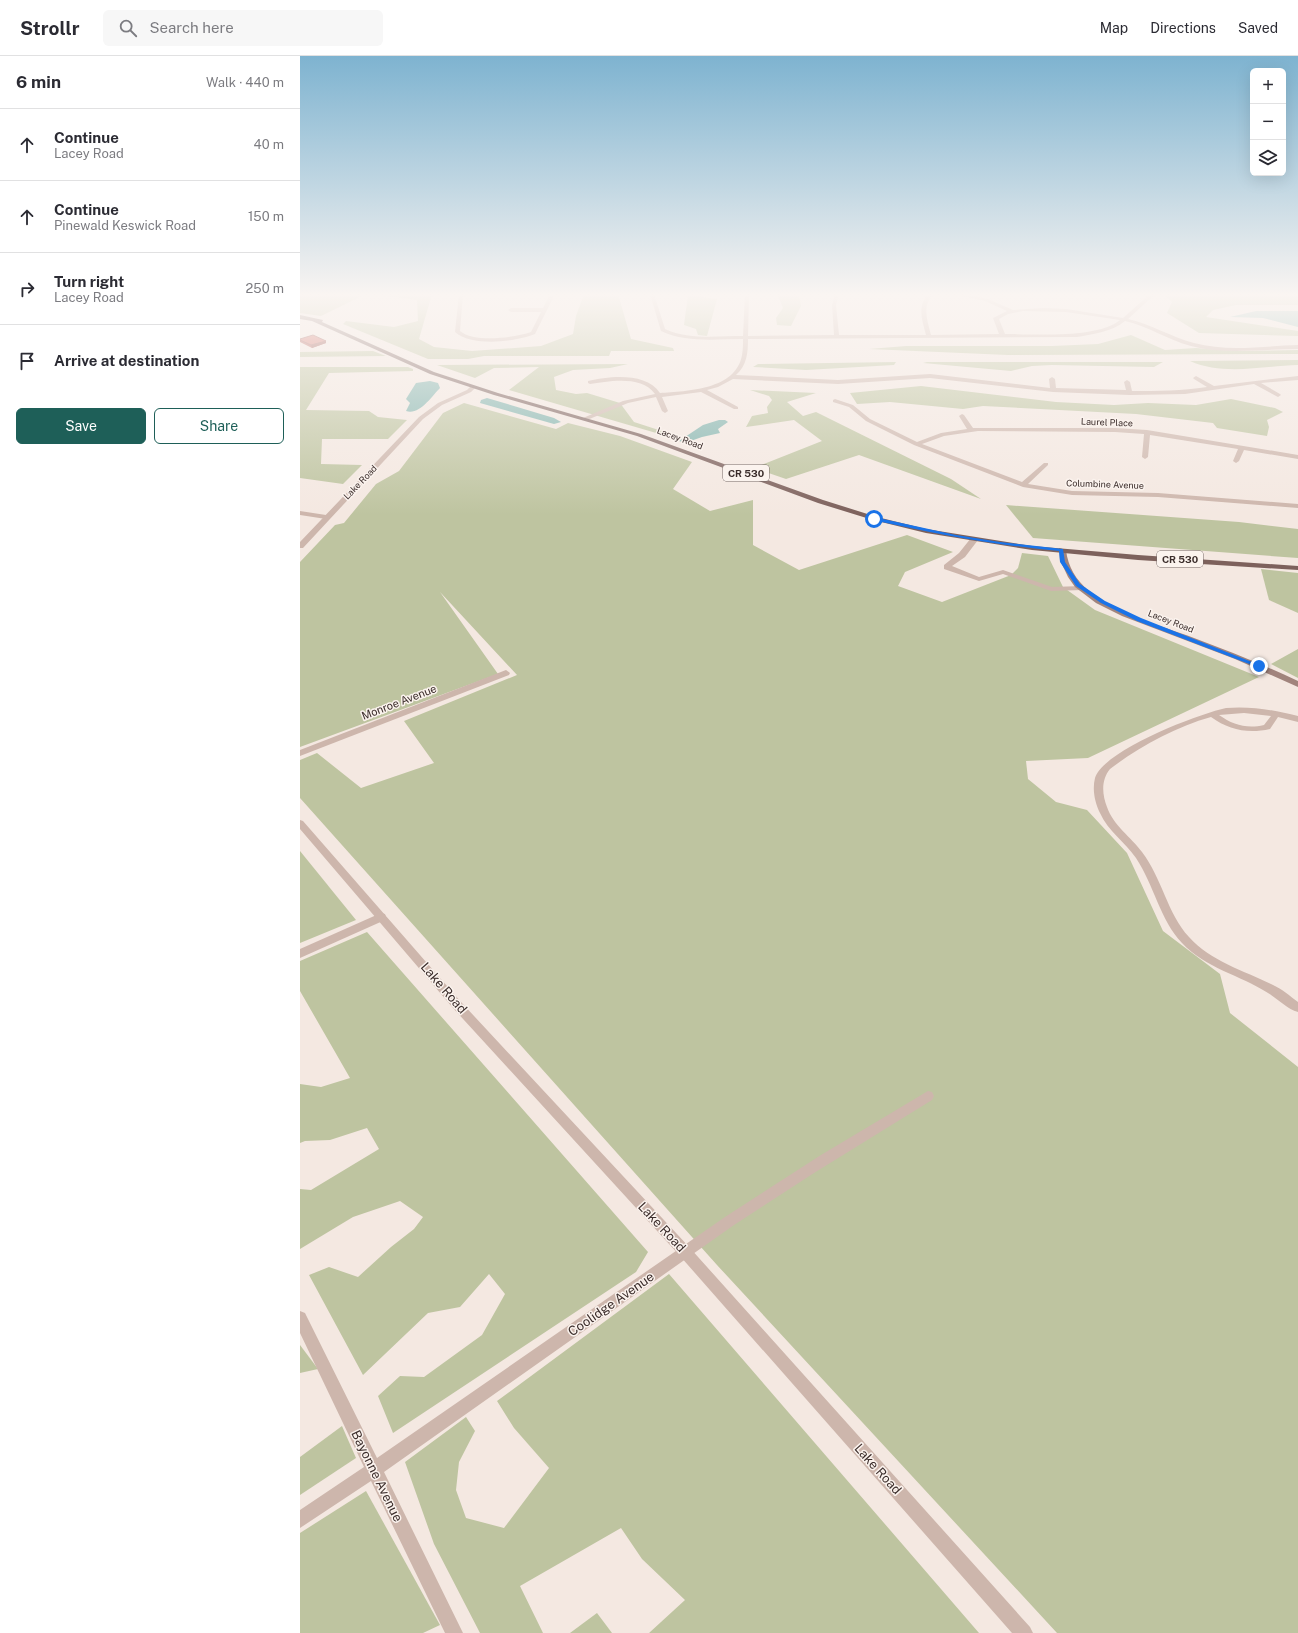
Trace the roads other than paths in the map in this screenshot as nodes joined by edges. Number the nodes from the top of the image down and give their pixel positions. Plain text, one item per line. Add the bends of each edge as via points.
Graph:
1 (420, 368) edge
2 (433, 368) edge
3 (739, 368) edge
4 (444, 375) junction
5 (733, 376) junction
6 (1196, 378) dead end
7 (1298, 378) edge
8 (1052, 380) dead end
9 (590, 382) dead end
10 (1128, 382) dead end
11 (1255, 382) junction
12 (473, 387) junction
13 (1213, 388) junction
14 (702, 390) junction
15 (1053, 390) junction
16 (1130, 393) junction
17 (658, 395) junction
18 (1278, 395) dead end
19 (834, 401) dead end
20 (736, 408) dead end
21 (665, 411) dead end
22 (962, 416) dead end
23 (585, 419) junction
24 (971, 430) junction
25 (1147, 432) junction
26 (916, 444) junction
27 (1242, 447) junction
28 (1145, 457) dead end
29 (1298, 457) edge
30 (1236, 461) dead end
31 (1046, 464) dead end
32 (1023, 485) junction
33 (1298, 506) edge
34 (300, 513) edge
35 (326, 517) junction
36 (974, 540) junction
37 (300, 546) edge
38 (1062, 550) junction
39 (1298, 568) edge
40 (1082, 588) junction
41 (506, 673) dead end
42 (1298, 684) edge
43 (1212, 714) junction
44 (1276, 714) junction
45 (1298, 719) edge
46 (300, 753) edge
47 (300, 823) edge
48 (381, 917) junction
49 (300, 954) edge
50 (1298, 1008) edge
51 (928, 1096) dead end
52 (685, 1252) junction
53 (300, 1318) edge
54 (374, 1471) junction
55 (300, 1520) edge
56 (454, 1633) edge
57 (1024, 1633) edge

1 - 4 main road, Lacey Road / CR 530
2 - 4 main road, Lacey Road / CR 530
3 - 5 street
4 - 12 main road, Lacey Road / CR 530
5 - 14 street
5 - 15 street via 838,382 908,376 945,376
6 - 13 street
7 - 11 street
8 - 15 street
9 - 17 street via 604,379 634,380 652,386
10 - 16 street
11 - 13 street
11 - 18 street
12 - 23 main road, Lacey Road / CR 530
12 - 35 street, Lake Road via 440,404 421,418
13 - 16 street via 1178,393
14 - 17 street
14 - 20 street
15 - 16 street
17 - 21 street
17 - 23 street via 621,403
19 - 26 street, Columbine Avenue via 851,406 868,420
22 - 24 street
23 - 36 main road, Lacey Road / CR 530 via 658,441 838,507 907,526
24 - 25 street, Laurel Place
24 - 26 street, Laurel Place via 943,434
25 - 27 street, Laurel Place
25 - 28 street
26 - 32 street, Columbine Avenue
27 - 29 street, Laurel Place
27 - 30 street
31 - 32 street
32 - 33 street, Columbine Avenue via 1072,493 1158,495
34 - 35 street
35 - 37 street, Lake Road
36 - 38 main road, CR 530
36 - 40 street via 962,556 946,567 979,579 1003,572 1051,589
38 - 39 main road, CR 530
38 - 40 main road, Lacey Road via 1063,562
40 - 42 main road, Lacey Road via 1139,620 1250,662
41 - 46 street, Monroe Avenue
43 - 44 street via 1242,711
43 - 44 street via 1225,724 1242,729 1267,727
43 - 50 street via 1193,720 1147,743 1102,772 1098,786 1104,813 1139,855 1175,925 1186,940 1206,957 1271,989
44 - 45 street
47 - 48 street, Lake Road
48 - 49 street
48 - 52 street, Lake Road via 457,1005
51 - 52 street, Coolidge Avenue via 792,1180
52 - 54 street, Coolidge Avenue
52 - 57 street, Lake Road
53 - 54 street, Bayonne Avenue
54 - 55 street, Coolidge Avenue
54 - 56 street, Bayonne Avenue

